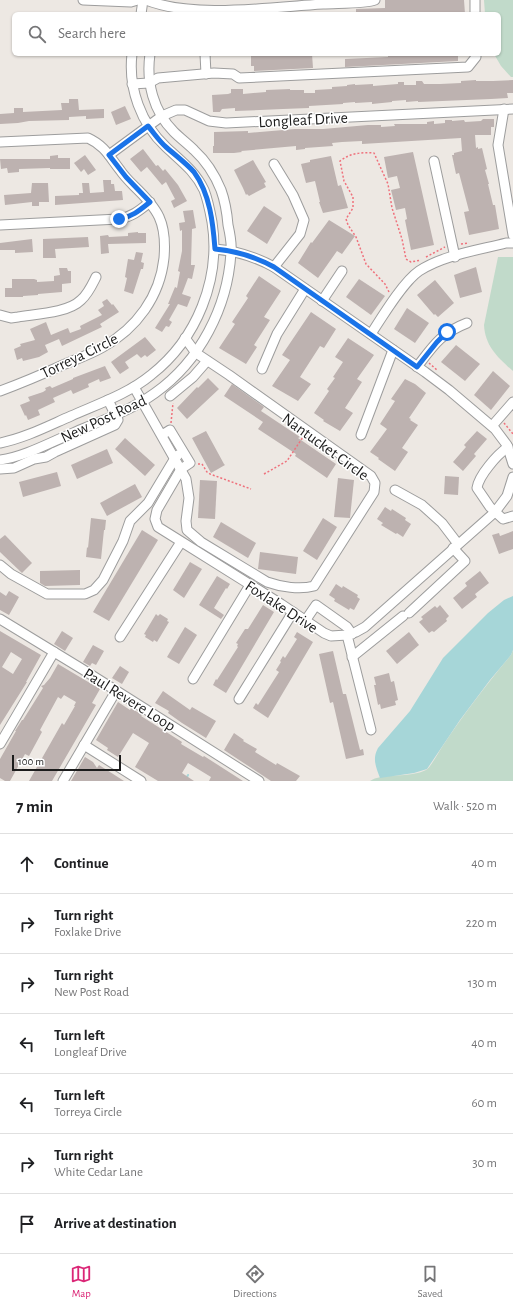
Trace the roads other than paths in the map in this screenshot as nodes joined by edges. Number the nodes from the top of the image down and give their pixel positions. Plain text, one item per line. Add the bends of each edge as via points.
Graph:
1 (83, 0) edge
2 (138, 0) edge
3 (143, 0) edge
4 (146, 0) edge
5 (375, 0) edge
6 (475, 0) edge
7 (356, 1) edge
8 (315, 2) edge
9 (334, 2) edge
10 (292, 3) edge
11 (250, 4) edge
12 (270, 4) edge
13 (158, 6) edge
14 (141, 12) edge
15 (204, 12) edge
16 (475, 12) edge
17 (132, 56) edge
18 (150, 56) edge
19 (205, 56) edge
20 (476, 56) edge
21 (206, 74) junction
22 (149, 83) junction
23 (132, 84) junction
24 (509, 109) edge
25 (162, 116) junction
26 (148, 126) junction
27 (0, 142) edge
28 (109, 155) junction
29 (434, 161) dead end
30 (274, 164) dead end
31 (150, 202) junction
32 (0, 225) edge
33 (513, 235) edge
34 (513, 243) edge
35 (215, 249) junction
36 (232, 250) junction
37 (455, 257) junction
38 (274, 267) junction
39 (342, 271) dead end
40 (96, 277) dead end
41 (305, 289) junction
42 (322, 301) junction
43 (0, 315) edge
44 (467, 323) dead end
45 (371, 334) junction
46 (185, 338) junction
47 (393, 350) junction
48 (196, 353) junction
49 (207, 361) junction
50 (417, 367) junction
51 (262, 369) dead end
52 (134, 387) junction
53 (0, 391) edge
54 (170, 396) road end
55 (108, 400) junction
56 (143, 401) junction
57 (513, 402) edge
58 (116, 415) junction
59 (492, 426) junction
60 (162, 435) junction
61 (361, 436) dead end
62 (22, 437) junction
63 (0, 443) edge
64 (508, 447) junction
65 (183, 452) junction
66 (32, 455) junction
67 (175, 458) junction
68 (0, 460) edge
69 (513, 464) edge
70 (0, 469) edge
71 (181, 469) junction
72 (513, 477) edge
73 (395, 490) dead end
74 (495, 512) junction
75 (513, 516) edge
76 (181, 542) junction
77 (455, 546) junction
78 (0, 565) edge
79 (250, 585) junction
80 (293, 612) junction
81 (0, 619) edge
82 (305, 621) junction
83 (350, 635) junction
84 (120, 637) dead end
85 (54, 652) junction
86 (352, 657) junction
87 (193, 679) dead end
88 (116, 691) junction
89 (239, 699) dead end
90 (370, 730) dead end
91 (0, 744) edge
92 (84, 745) junction
93 (63, 781) edge
94 (141, 781) edge
95 (260, 781) edge

1 - 2 street
3 - 14 street
4 - 13 street
5 - 7 street
6 - 16 street
7 - 9 street
8 - 9 street
8 - 10 street
10 - 12 street
11 - 12 street
11 - 15 street
13 - 15 street
17 - 23 street, New Post Road
18 - 22 street, New Post Road
19 - 21 street
20 - 21 street via 468,67 239,78 233,74
21 - 22 street via 158,78
22 - 23 street
22 - 25 street, New Post Road
23 - 26 street, New Post Road via 139,108
24 - 25 street, Longleaf Drive via 226,123 209,121 185,110 176,110
24 - 33 street via 498,145
25 - 26 street, Longleaf Drive
25 - 36 street, New Post Road via 174,132 207,164 217,181 226,207
26 - 28 street, Longleaf Drive
26 - 35 street, New Post Road via 165,146 194,172 200,182 210,212
27 - 28 street, Torreya Circle via 88,138 98,142
28 - 31 street, Torreya Circle
29 - 37 street
30 - 38 street via 304,220 300,234
31 - 32 street via 127,218
31 - 53 street, Torreya Circle via 159,216 163,231 163,263 159,282 136,322 120,337 102,348
34 - 37 street
35 - 36 street
35 - 46 street, New Post Road via 210,282 203,304
36 - 38 street
36 - 48 street, New Post Road via 221,306
37 - 45 street via 432,264 412,277
38 - 41 street
39 - 42 street
40 - 43 street via 82,300 68,308 10,318
41 - 42 street
41 - 51 street via 277,334
42 - 45 street
44 - 50 street via 447,332
45 - 47 street
46 - 48 street, Nantucket Circle
46 - 52 street, New Post Road via 161,366
47 - 50 street
47 - 61 street
48 - 49 street, Nantucket Circle
48 - 56 street, New Post Road via 170,381
49 - 54 street via 193,377
49 - 71 street, Nantucket Circle via 371,476 375,483 374,492 319,580 314,586 306,589 267,582 187,530 189,498 186,479
50 - 59 street
52 - 55 street, New Post Road
52 - 56 street, Nantucket Circle
55 - 58 street
55 - 62 street, New Post Road
56 - 58 street, New Post Road
56 - 60 street, Nantucket Circle
57 - 59 street
58 - 66 street, New Post Road
59 - 64 street
60 - 65 street via 170,430
60 - 67 street, Nantucket Circle
62 - 63 street, New Post Road
62 - 66 street
64 - 69 street
64 - 74 street via 478,482 477,488
65 - 67 street
65 - 71 street via 190,463
66 - 68 street, New Post Road
66 - 70 street via 14,468
67 - 71 street, Nantucket Circle
67 - 78 street via 148,503 130,521 103,580 94,590 85,594 47,594
71 - 76 street, Foxlake Drive via 157,510 155,519 158,527
72 - 74 street via 507,496
73 - 77 street via 422,505 442,523
74 - 75 street via 504,519
74 - 77 street
76 - 79 street, Foxlake Drive
76 - 84 street
77 - 83 street via 369,623
77 - 86 street via 465,561 406,614
79 - 80 street, Foxlake Drive
79 - 87 street
80 - 82 street, Foxlake Drive
80 - 89 street
81 - 85 street, Paul Revere Loop
82 - 83 street, Foxlake Drive via 324,634
82 - 83 street via 316,605 347,627
83 - 86 street
85 - 88 street, Paul Revere Loop
85 - 91 street
86 - 90 street
88 - 92 street
88 - 95 street, Paul Revere Loop
92 - 93 street
92 - 94 street

